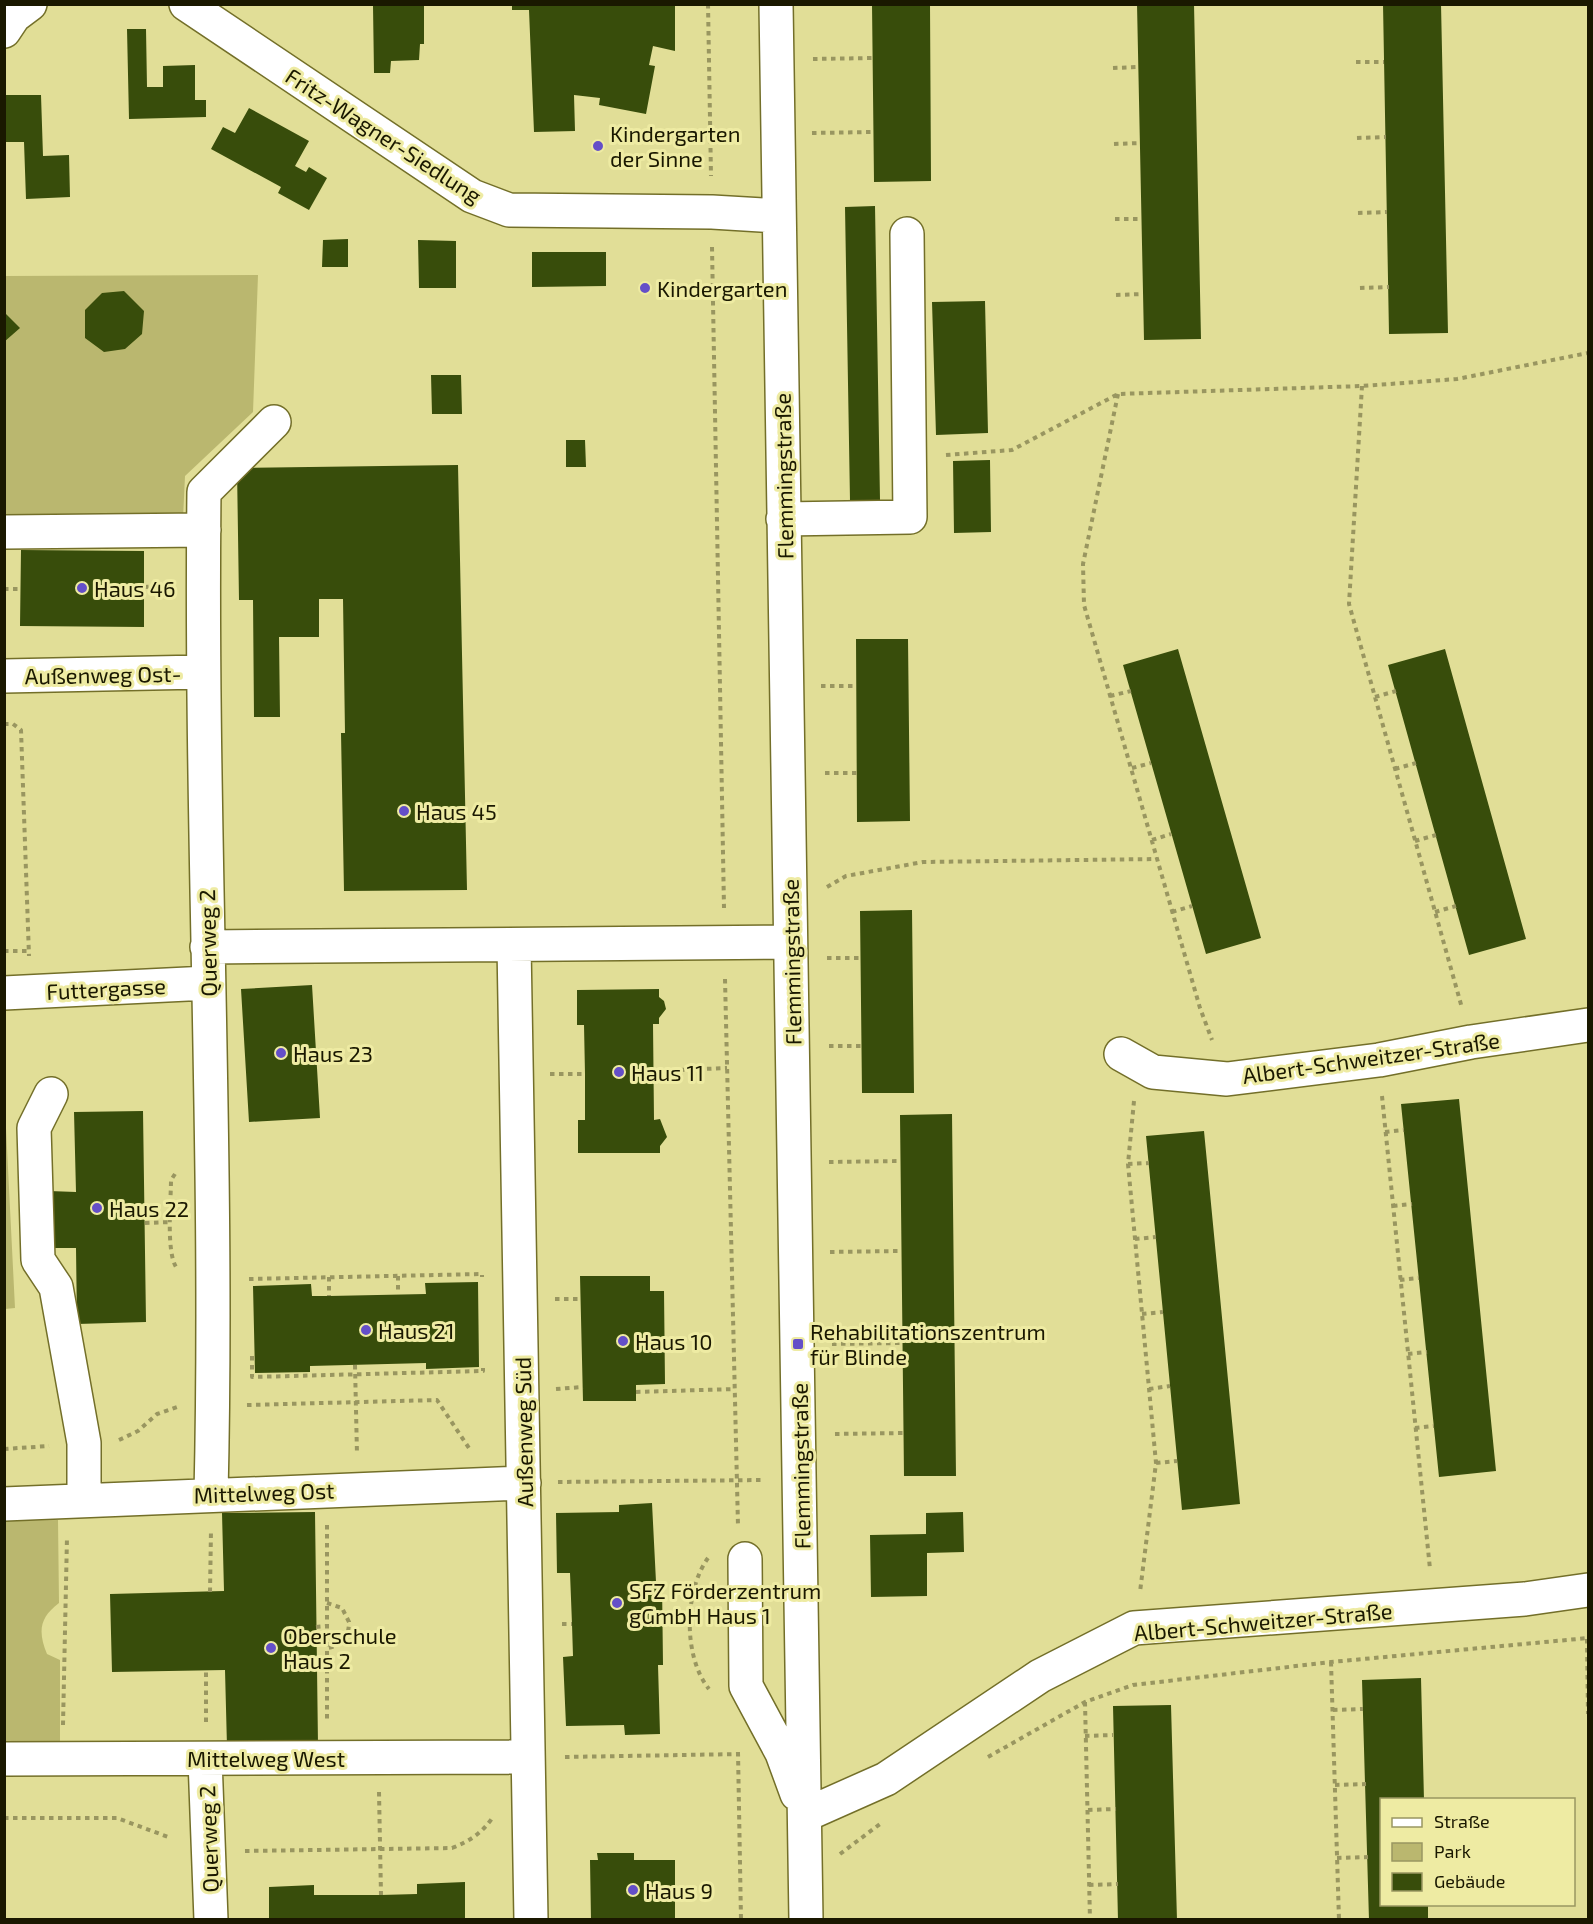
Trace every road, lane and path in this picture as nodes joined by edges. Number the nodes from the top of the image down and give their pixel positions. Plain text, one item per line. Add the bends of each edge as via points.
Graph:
1 (30, 4) edge
2 (186, 4) edge
3 (708, 4) edge
4 (776, 4) edge
5 (4, 31) edge
6 (873, 58) dead end
7 (776, 59) junction
8 (1356, 62) dead end
9 (1384, 62) dead end
10 (1138, 67) dead end
11 (1113, 68) dead end
12 (873, 132) dead end
13 (778, 133) junction
14 (1386, 137) dead end
15 (1357, 138) dead end
16 (1140, 143) dead end
17 (1114, 144) dead end
18 (712, 212) junction
19 (1387, 212) dead end
20 (1358, 213) dead end
21 (779, 216) junction
22 (1115, 219) dead end
23 (1141, 219) dead end
24 (907, 234) dead end
25 (1389, 287) dead end
26 (1359, 288) dead end
27 (1143, 294) dead end
28 (1116, 295) dead end
29 (1588, 353) edge
30 (1362, 386) junction
31 (1118, 394) junction
32 (274, 422) dead end
33 (909, 458) junction
34 (783, 519) junction
35 (204, 530) junction
36 (4, 532) edge
37 (167, 586) dead end
38 (144, 587) dead end
39 (4, 589) edge
40 (20, 589) dead end
41 (202, 672) junction
42 (4, 676) edge
43 (1131, 691) dead end
44 (1396, 691) dead end
45 (1110, 696) junction
46 (1375, 697) junction
47 (4, 724) edge
48 (1151, 763) dead end
49 (1416, 763) dead end
50 (1131, 769) junction
51 (1395, 769) junction
52 (1171, 834) dead end
53 (1436, 835) dead end
54 (1152, 840) junction
55 (1415, 841) junction
56 (1157, 859) junction
57 (1192, 906) dead end
58 (1456, 906) dead end
59 (790, 909) junction
60 (1172, 912) junction
61 (1435, 912) junction
62 (28, 942) dead end
63 (790, 942) junction
64 (724, 943) junction
65 (514, 945) junction
66 (207, 947) junction
67 (4, 951) edge
68 (29, 951) dead end
69 (208, 983) junction
70 (4, 993) edge
71 (1588, 1024) edge
72 (1471, 1042) junction
73 (1121, 1054) dead end
74 (1379, 1060) junction
75 (727, 1068) junction
76 (653, 1071) dead end
77 (1153, 1072) junction
78 (1227, 1079) junction
79 (51, 1094) dead end
80 (1404, 1130) dead end
81 (1385, 1132) junction
82 (900, 1161) dead end
83 (795, 1162) junction
84 (1149, 1163) dead end
85 (1128, 1164) junction
86 (1412, 1204) dead end
87 (1393, 1206) junction
88 (172, 1222) dead end
89 (145, 1223) dead end
90 (1156, 1237) dead end
91 (1135, 1239) junction
92 (901, 1251) dead end
93 (796, 1252) junction
94 (398, 1276) junction
95 (329, 1277) junction
96 (1419, 1278) dead end
97 (249, 1279) junction
98 (212, 1280) junction
99 (1400, 1280) junction
100 (482, 1285) dead end
101 (250, 1290) dead end
102 (398, 1294) dead end
103 (329, 1296) dead end
104 (1163, 1312) dead end
105 (1142, 1314) junction
106 (902, 1343) dead end
107 (251, 1344) dead end
108 (798, 1344) junction
109 (1426, 1352) dead end
110 (1408, 1354) junction
111 (483, 1360) dead end
112 (354, 1365) dead end
113 (355, 1375) junction
114 (1170, 1386) dead end
115 (735, 1389) junction
116 (1149, 1389) junction
117 (636, 1392) dead end
118 (356, 1402) junction
119 (214, 1406) junction
120 (1434, 1426) dead end
121 (1415, 1428) junction
122 (903, 1433) dead end
123 (799, 1434) junction
124 (1177, 1461) dead end
125 (1156, 1463) junction
126 (800, 1479) junction
127 (736, 1480) junction
128 (508, 1483) junction
129 (342, 1489) junction
130 (212, 1494) junction
131 (76, 1500) junction
132 (4, 1504) edge
133 (745, 1559) dead end
134 (1588, 1590) edge
135 (210, 1592) dead end
136 (327, 1603) junction
137 (1433, 1606) junction
138 (691, 1621) dead end
139 (663, 1623) dead end
140 (327, 1626) junction
141 (316, 1627) dead end
142 (1134, 1628) junction
143 (1588, 1638) edge
144 (327, 1648) junction
145 (1331, 1662) junction
146 (206, 1670) dead end
147 (1588, 1680) edge
148 (206, 1686) dead end
149 (1084, 1702) junction
150 (1363, 1709) dead end
151 (1333, 1710) junction
152 (1588, 1714) edge
153 (1113, 1735) dead end
154 (1085, 1736) junction
155 (782, 1753) junction
156 (63, 1758) junction
157 (327, 1758) junction
158 (378, 1758) junction
159 (527, 1758) junction
160 (4, 1759) edge
161 (205, 1759) junction
162 (983, 1760) dead end
163 (1366, 1784) dead end
164 (1335, 1785) junction
165 (497, 1809) dead end
166 (1116, 1809) dead end
167 (1088, 1810) junction
168 (805, 1815) junction
169 (4, 1818) edge
170 (884, 1820) dead end
171 (380, 1849) junction
172 (208, 1852) junction
173 (1368, 1857) dead end
174 (1337, 1858) junction
175 (805, 1880) junction
176 (1118, 1884) dead end
177 (1089, 1885) junction
178 (381, 1895) dead end
179 (211, 1920) edge
180 (531, 1920) edge
181 (806, 1920) edge
182 (1090, 1920) edge
183 (1339, 1920) edge

1 - 5 street via 14,16
2 - 18 street, Fritz-Wagner-Siedlung via 472,196 509,210
3 - 18 path
4 - 7 street, Flemmingstraße
6 - 7 path
7 - 13 street, Flemmingstraße
8 - 9 path
10 - 11 path
12 - 13 path
13 - 21 street, Flemmingstraße
14 - 15 path
16 - 17 path
18 - 21 street, Fritz-Wagner-Siedlung
18 - 64 path
19 - 20 path
21 - 34 street, Flemmingstraße
22 - 23 path
24 - 33 street
25 - 26 path
27 - 28 path
29 - 30 path via 1457,378
30 - 31 path
30 - 46 path via 1349,604
31 - 33 path via 1012,450
31 - 45 path via 1083,564 1084,605
32 - 35 street, Querweg 2 via 204,492
33 - 34 street via 910,517
34 - 59 street, Flemmingstraße
35 - 36 street
35 - 41 street, Querweg 2
37 - 38 path
39 - 40 path
41 - 42 street, Außenweg Ost-
41 - 66 street, Querweg 2
43 - 45 path
44 - 46 path
45 - 50 path
46 - 51 path
47 - 62 path via 21,730
48 - 50 path
49 - 51 path
50 - 54 path
51 - 55 path
52 - 54 path
53 - 55 path
54 - 56 path
55 - 61 path
56 - 59 path via 923,862 846,876
56 - 60 path
57 - 60 path
58 - 61 path
59 - 63 street, Flemmingstraße
60 - 78 path via 1200,1008
61 - 72 path
63 - 64 street
63 - 83 street, Flemmingstraße
64 - 65 street
64 - 75 path
65 - 66 street
65 - 128 street, Außenweg Süd
66 - 69 street, Querweg 2
67 - 68 path
69 - 70 street, Futtergasse
69 - 98 street, Querweg 2
71 - 72 street, Albert-Schweitzer-Straße
72 - 74 street, Albert-Schweitzer-Straße
73 - 77 street, Albert-Schweitzer-Straße
74 - 78 street, Albert-Schweitzer-Straße
74 - 81 path
75 - 76 path
75 - 115 path
77 - 78 street, Albert-Schweitzer-Straße
77 - 85 path via 1131,1105
79 - 131 street via 34,1128 38,1260 56,1287 84,1443
80 - 81 path
81 - 87 path
82 - 83 path
83 - 93 street, Flemmingstraße
84 - 85 path
85 - 91 path
86 - 87 path
87 - 99 path
88 - 89 path
90 - 91 path
91 - 105 path
92 - 93 path
93 - 108 street, Flemmingstraße
94 - 95 path
94 - 100 path via 482,1274
94 - 102 path
95 - 97 path
95 - 103 path
96 - 99 path
97 - 98 path
97 - 101 path
98 - 119 street, Querweg 2
99 - 110 path
104 - 105 path
105 - 116 path
106 - 108 path
107 - 113 path via 252,1377
108 - 123 street, Flemmingstraße
109 - 110 path
110 - 121 path
111 - 113 path via 483,1371
112 - 113 path
113 - 118 path
114 - 116 path
115 - 117 path
115 - 127 path
116 - 125 path
118 - 119 path
118 - 128 path via 437,1401
118 - 129 path
119 - 130 street, Querweg 2
120 - 121 path
121 - 137 path
122 - 123 path
123 - 126 street, Flemmingstraße
124 - 125 path
125 - 142 path via 1147,1555
126 - 127 path
126 - 168 street, Flemmingstraße
127 - 128 path
128 - 129 street, Mittelweg Ost
128 - 159 street, Außenweg Süd
129 - 130 street, Mittelweg Ost
129 - 136 path
130 - 131 street, Mittelweg Ost
130 - 135 path
131 - 132 street, Mittelweg Ost
131 - 156 path
133 - 155 street via 746,1686
134 - 137 street, Albert-Schweitzer-Straße
136 - 140 path
136 - 144 path via 342,1608 349,1622 346,1638
137 - 142 street, Albert-Schweitzer-Straße
138 - 139 path
140 - 141 path
140 - 144 path
142 - 168 street, Albert-Schweitzer-Straße via 1040,1676 886,1779
143 - 145 path
143 - 147 path
144 - 157 path
145 - 149 path via 1133,1685
145 - 151 path
146 - 148 path
147 - 152 path
149 - 154 path
149 - 162 path
150 - 151 path
151 - 164 path
153 - 154 path
154 - 167 path
155 - 159 path
155 - 168 street
156 - 160 street, Mittelweg West
156 - 161 street, Mittelweg West
157 - 158 street, Mittelweg West
157 - 161 street, Mittelweg West
158 - 159 street, Mittelweg West
158 - 171 path
159 - 180 street, Außenweg Süd
161 - 172 street, Querweg 2
163 - 164 path
164 - 174 path
165 - 171 path via 485,1829 452,1848
166 - 167 path
167 - 177 path
168 - 175 street, Flemmingstraße
169 - 172 path via 117,1818
170 - 175 path
171 - 172 path
171 - 178 path
172 - 179 street, Querweg 2
173 - 174 path
174 - 183 path
175 - 181 street, Flemmingstraße
176 - 177 path
177 - 182 path

